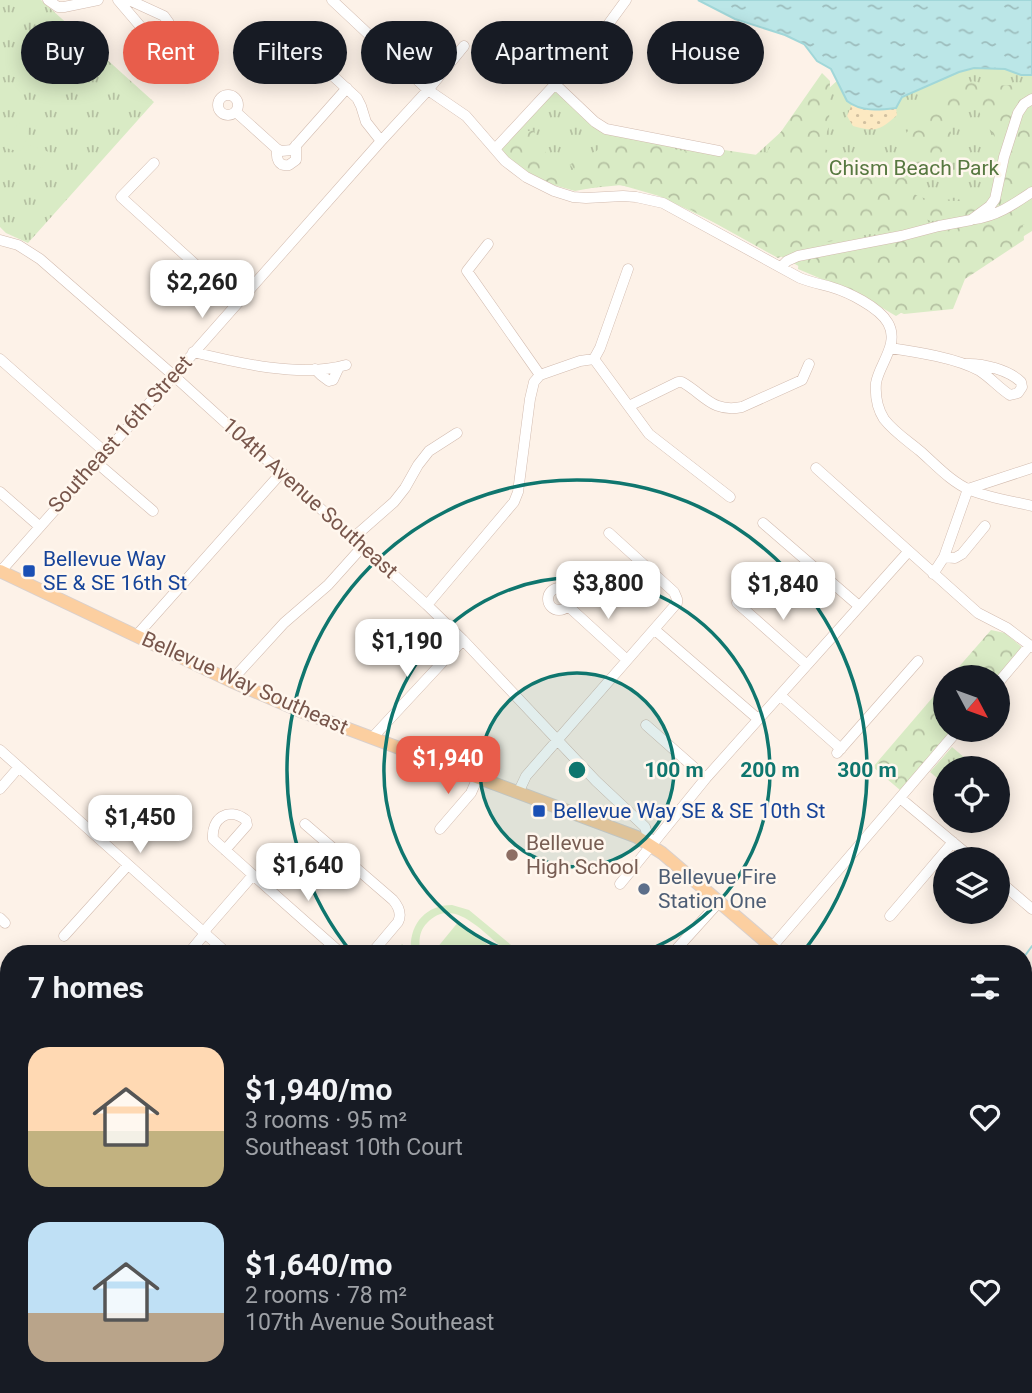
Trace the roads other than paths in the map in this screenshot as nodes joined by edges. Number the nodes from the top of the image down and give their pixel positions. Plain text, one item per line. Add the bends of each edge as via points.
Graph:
1 (48, 0) edge
2 (98, 0) edge
3 (118, 0) edge
4 (129, 0) edge
5 (331, 0) edge
6 (626, 0) edge
7 (136, 21) edge
8 (168, 21) edge
9 (611, 21) edge
10 (464, 46) dead end
11 (343, 84) edge
12 (555, 84) joint
13 (347, 88) junction
14 (428, 90) junction
15 (1032, 99) edge
16 (236, 112) dead end
17 (381, 141) junction
18 (286, 148) junction
19 (495, 149) junction
20 (719, 151) dead end
21 (154, 163) dead end
22 (1032, 192) edge
23 (971, 220) junction
24 (0, 240) edge
25 (488, 244) dead end
26 (781, 267) junction
27 (628, 269) dead end
28 (238, 303) junction
29 (890, 348) junction
30 (193, 352) junction
31 (0, 359) edge
32 (594, 359) junction
33 (966, 364) junction
34 (809, 365) dead end
35 (343, 366) dead end
36 (173, 375) junction
37 (540, 375) junction
38 (629, 406) junction
39 (457, 433) dead end
40 (105, 452) junction
41 (96, 462) junction
42 (816, 468) dead end
43 (1032, 468) edge
44 (282, 472) junction
45 (968, 488) junction
46 (0, 492) edge
47 (730, 497) dead end
48 (1032, 506) edge
49 (153, 511) dead end
50 (763, 523) dead end
51 (39, 526) junction
52 (985, 526) dead end
53 (609, 533) dead end
54 (354, 538) junction
55 (363, 546) junction
56 (908, 552) junction
57 (944, 557) junction
58 (0, 571) edge
59 (933, 574) junction
60 (737, 603) dead end
61 (427, 606) junction
62 (568, 606) dead end
63 (859, 606) junction
64 (655, 630) junction
65 (137, 635) junction
66 (463, 640) junction
67 (1031, 646) edge
68 (627, 660) junction
69 (918, 662) dead end
70 (807, 665) junction
71 (1010, 670) edge
72 (231, 681) junction
73 (780, 695) junction
74 (758, 719) junction
75 (646, 725) dead end
76 (372, 738) junction
77 (556, 740) junction
78 (948, 742) edge
79 (0, 750) edge
80 (19, 768) junction
81 (478, 777) junction
82 (706, 778) junction
83 (0, 789) edge
84 (518, 793) junction
85 (900, 797) junction
86 (305, 824) dead end
87 (440, 829) dead end
88 (953, 842) junction
89 (651, 846) junction
90 (959, 847) edge
91 (225, 850) dead end
92 (128, 865) junction
93 (253, 875) junction
94 (620, 884) dead end
95 (1010, 890) edge
96 (719, 902) junction
97 (1032, 909) edge
98 (890, 916) dead end
99 (204, 933) junction
100 (64, 936) dead end
101 (195, 945) edge
102 (218, 945) edge
103 (332, 945) edge
104 (379, 945) edge
105 (680, 945) edge
106 (770, 945) edge
107 (780, 945) edge

1 - 2 street via 64,8
3 - 7 street
4 - 8 street
5 - 14 street
6 - 9 street
10 - 14 street, Southeast 16th Street
11 - 13 street
12 - 19 street
12 - 20 street via 606,129
13 - 17 street
13 - 18 street
14 - 17 street, Southeast 16th Street
14 - 19 street via 466,117
15 - 23 street via 1018,113 995,199
16 - 18 street
17 - 28 street, Southeast 16th Street
18 - 18 street via 277,160 286,166 296,160
19 - 26 street via 526,177 554,191 573,197 622,196 663,203
21 - 28 street via 121,197
22 - 23 street via 987,218
23 - 26 street via 798,256
24 - 36 street, 104th Avenue Southeast via 28,250
25 - 37 street via 467,271
26 - 29 street via 876,310 891,329
27 - 32 street
28 - 30 street, Southeast 16th Street
29 - 33 street
29 - 45 street via 876,385 879,411 898,433
30 - 35 street via 298,370
30 - 36 street, Southeast 16th Street
31 - 40 street
32 - 37 street
32 - 38 street
33 - 33 street via 979,363 1012,375 1022,387 1010,395
34 - 38 street via 802,380 734,409 717,407 682,382
36 - 40 street, Southeast 16th Street
36 - 44 street, 104th Avenue Southeast
37 - 61 street via 530,399 514,502
38 - 47 street via 655,439
39 - 54 street via 429,451 400,495
40 - 41 street, Southeast 16th Street
41 - 49 street
41 - 51 street, Southeast 16th Street
42 - 56 street
43 - 45 street
44 - 54 street, 104th Avenue Southeast
44 - 65 street
45 - 48 street
45 - 57 street
46 - 51 street
50 - 63 street
51 - 58 street, Southeast 16th Street
52 - 57 street via 962,554
53 - 64 street via 674,592 675,606
54 - 55 street, 104th Avenue Southeast
55 - 61 street, 104th Avenue Southeast
55 - 72 street
56 - 59 street
56 - 63 street
57 - 59 street
58 - 65 main road, Bellevue Way Southeast
59 - 67 street via 978,613
60 - 70 street
61 - 66 street, 104th Avenue Southeast
62 - 68 street
63 - 70 street
64 - 68 street
64 - 74 street
65 - 72 main road, Bellevue Way Southeast
66 - 76 street
66 - 77 street, 104th Avenue Southeast
67 - 71 street
68 - 77 street
69 - 73 street via 839,751
70 - 73 street
72 - 76 main road, Bellevue Way Southeast
73 - 74 street
74 - 82 street
75 - 82 street
76 - 81 main road, Bellevue Way Southeast
77 - 84 street
77 - 89 street, 104th Avenue Southeast via 645,827
78 - 85 street
79 - 80 street
80 - 83 street
80 - 92 street
81 - 84 main road, Bellevue Way Southeast
81 - 87 street via 471,793
82 - 89 street
84 - 89 main road, Bellevue Way Southeast
85 - 88 street
85 - 107 street
86 - 104 street via 393,900 400,913 398,922
88 - 90 street
88 - 98 street
89 - 94 street
89 - 96 main road, Bellevue Way Southeast
91 - 93 street
92 - 99 street
92 - 100 street
93 - 99 street
93 - 103 street
95 - 97 street
96 - 105 street
96 - 106 main road, Bellevue Way Southeast
99 - 101 street
99 - 102 street

